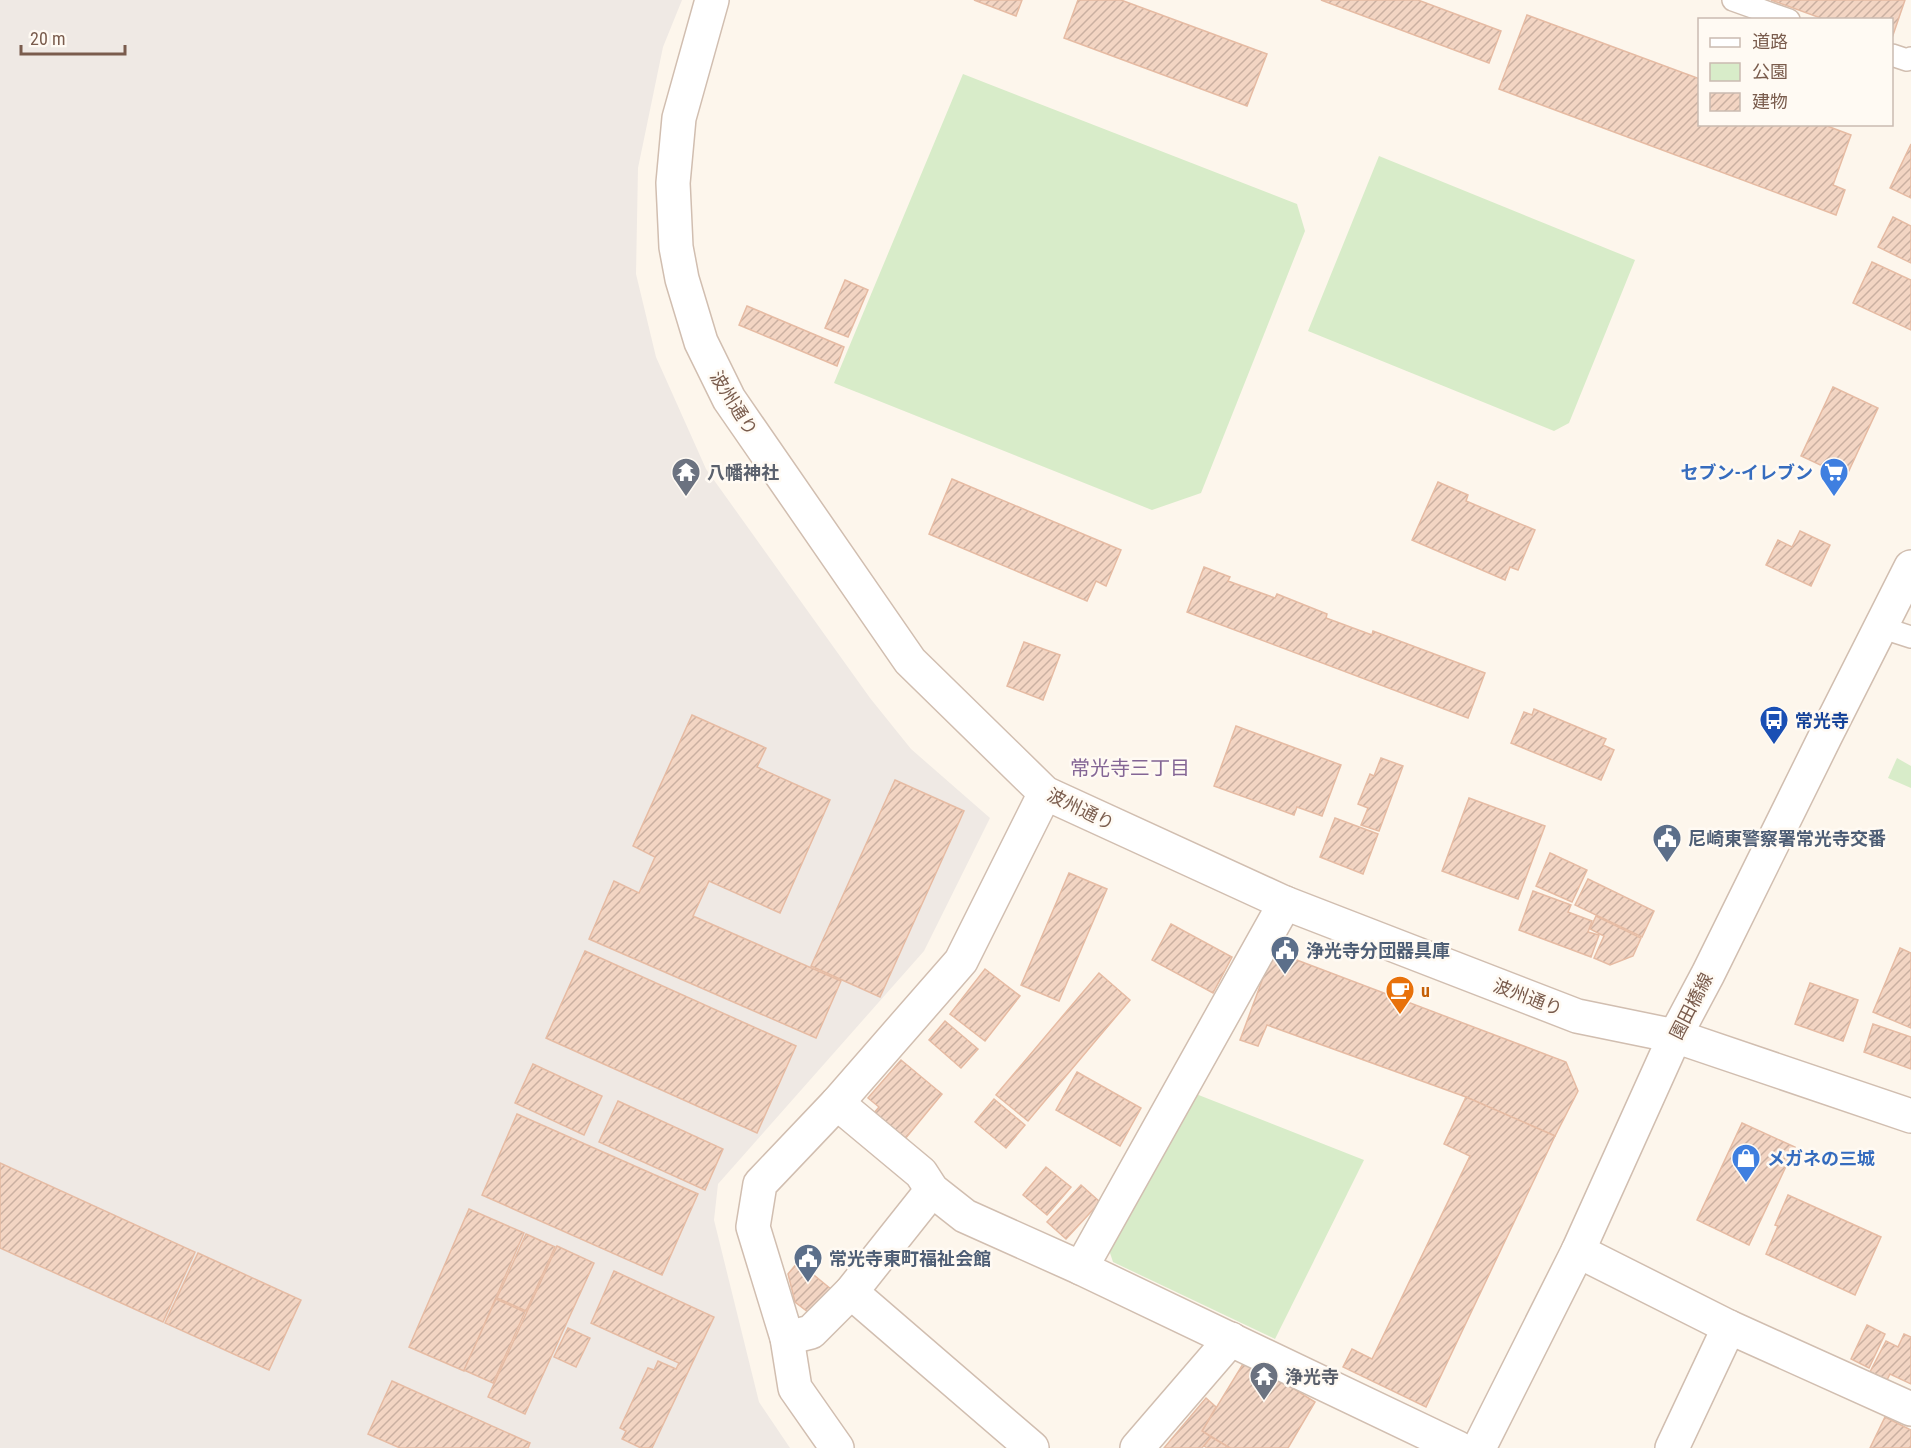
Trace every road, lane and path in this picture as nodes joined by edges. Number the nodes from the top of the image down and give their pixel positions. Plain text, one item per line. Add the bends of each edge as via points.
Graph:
1 (712, 0) edge
2 (1733, 0) edge
3 (1783, 18) edge
4 (1893, 55) edge
5 (1911, 58) edge
6 (1911, 567) edge
7 (1880, 627) junction
8 (1911, 637) edge
9 (1044, 793) junction
10 (1285, 903) junction
11 (1675, 1036) junction
12 (837, 1102) junction
13 (1911, 1116) edge
14 (932, 1190) junction
15 (1578, 1251) junction
16 (1081, 1268) junction
17 (851, 1292) junction
18 (1729, 1327) junction
19 (787, 1338) junction
20 (1231, 1339) junction
21 (1911, 1409) edge
22 (1681, 1445) edge
23 (837, 1448) edge
24 (1032, 1448) edge
25 (1137, 1448) edge
26 (1458, 1448) edge
27 (1479, 1448) edge

1 - 9 street, 波州通り via 679,118 673,183 678,258 701,342 729,399 910,661
2 - 3 lane
4 - 5 lane
6 - 7 street, 園田橋線
7 - 8 lane
7 - 11 street, 園田橋線
9 - 10 street, 波州通り
9 - 12 street via 961,961
10 - 11 street, 波州通り via 1577,1016
10 - 16 street
11 - 13 street, 波州通り
11 - 15 street, 園田橋線
12 - 14 street via 921,1173
12 - 19 street via 760,1184 753,1227
14 - 16 street via 965,1216
14 - 17 street
15 - 18 street
15 - 27 street, 園田橋線
16 - 20 street
17 - 19 street via 812,1332
17 - 24 street
18 - 21 street
18 - 22 street
19 - 23 street via 795,1388
20 - 25 street
20 - 26 street

